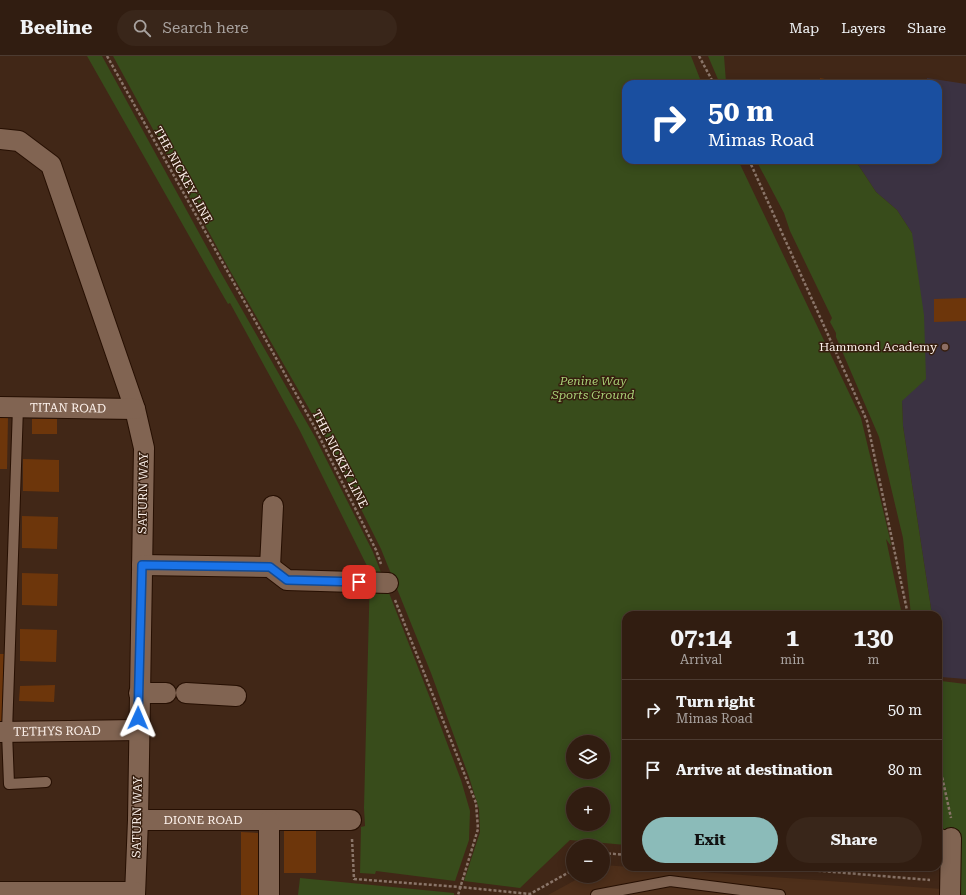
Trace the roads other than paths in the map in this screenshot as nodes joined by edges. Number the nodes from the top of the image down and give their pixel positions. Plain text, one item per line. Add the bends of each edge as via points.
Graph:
1 (0, 139) edge
2 (9, 407) edge
3 (135, 409) junction
4 (273, 506) dead end
5 (142, 565) junction
6 (270, 567) junction
7 (388, 582) road end
8 (166, 693) dead end
9 (139, 694) junction
10 (186, 694) dead end
11 (236, 696) dead end
12 (138, 730) junction
13 (4, 732) edge
14 (46, 782) dead end
15 (138, 820) junction
16 (351, 820) road end
17 (269, 821) junction
18 (945, 836) edge
19 (951, 888) edge
20 (0, 892) edge
21 (135, 894) edge
22 (269, 895) edge
23 (596, 895) edge
24 (780, 895) edge

1 - 3 street, SATURN WAY via 19,141 51,165
2 - 3 street, TITAN ROAD
2 - 13 lane
3 - 5 street, SATURN WAY via 144,448
4 - 6 street
5 - 6 street
5 - 9 street, SATURN WAY
6 - 7 street via 287,580
8 - 9 street
9 - 12 street, SATURN WAY
10 - 11 street
12 - 13 street, TETHYS ROAD
12 - 15 street, SATURN WAY
13 - 14 lane via 9,784
15 - 17 street, DIONE ROAD
15 - 21 street, SATURN WAY
16 - 17 street, DIONE ROAD
17 - 22 street
18 - 19 street
20 - 21 street
23 - 24 lane via 670,881

